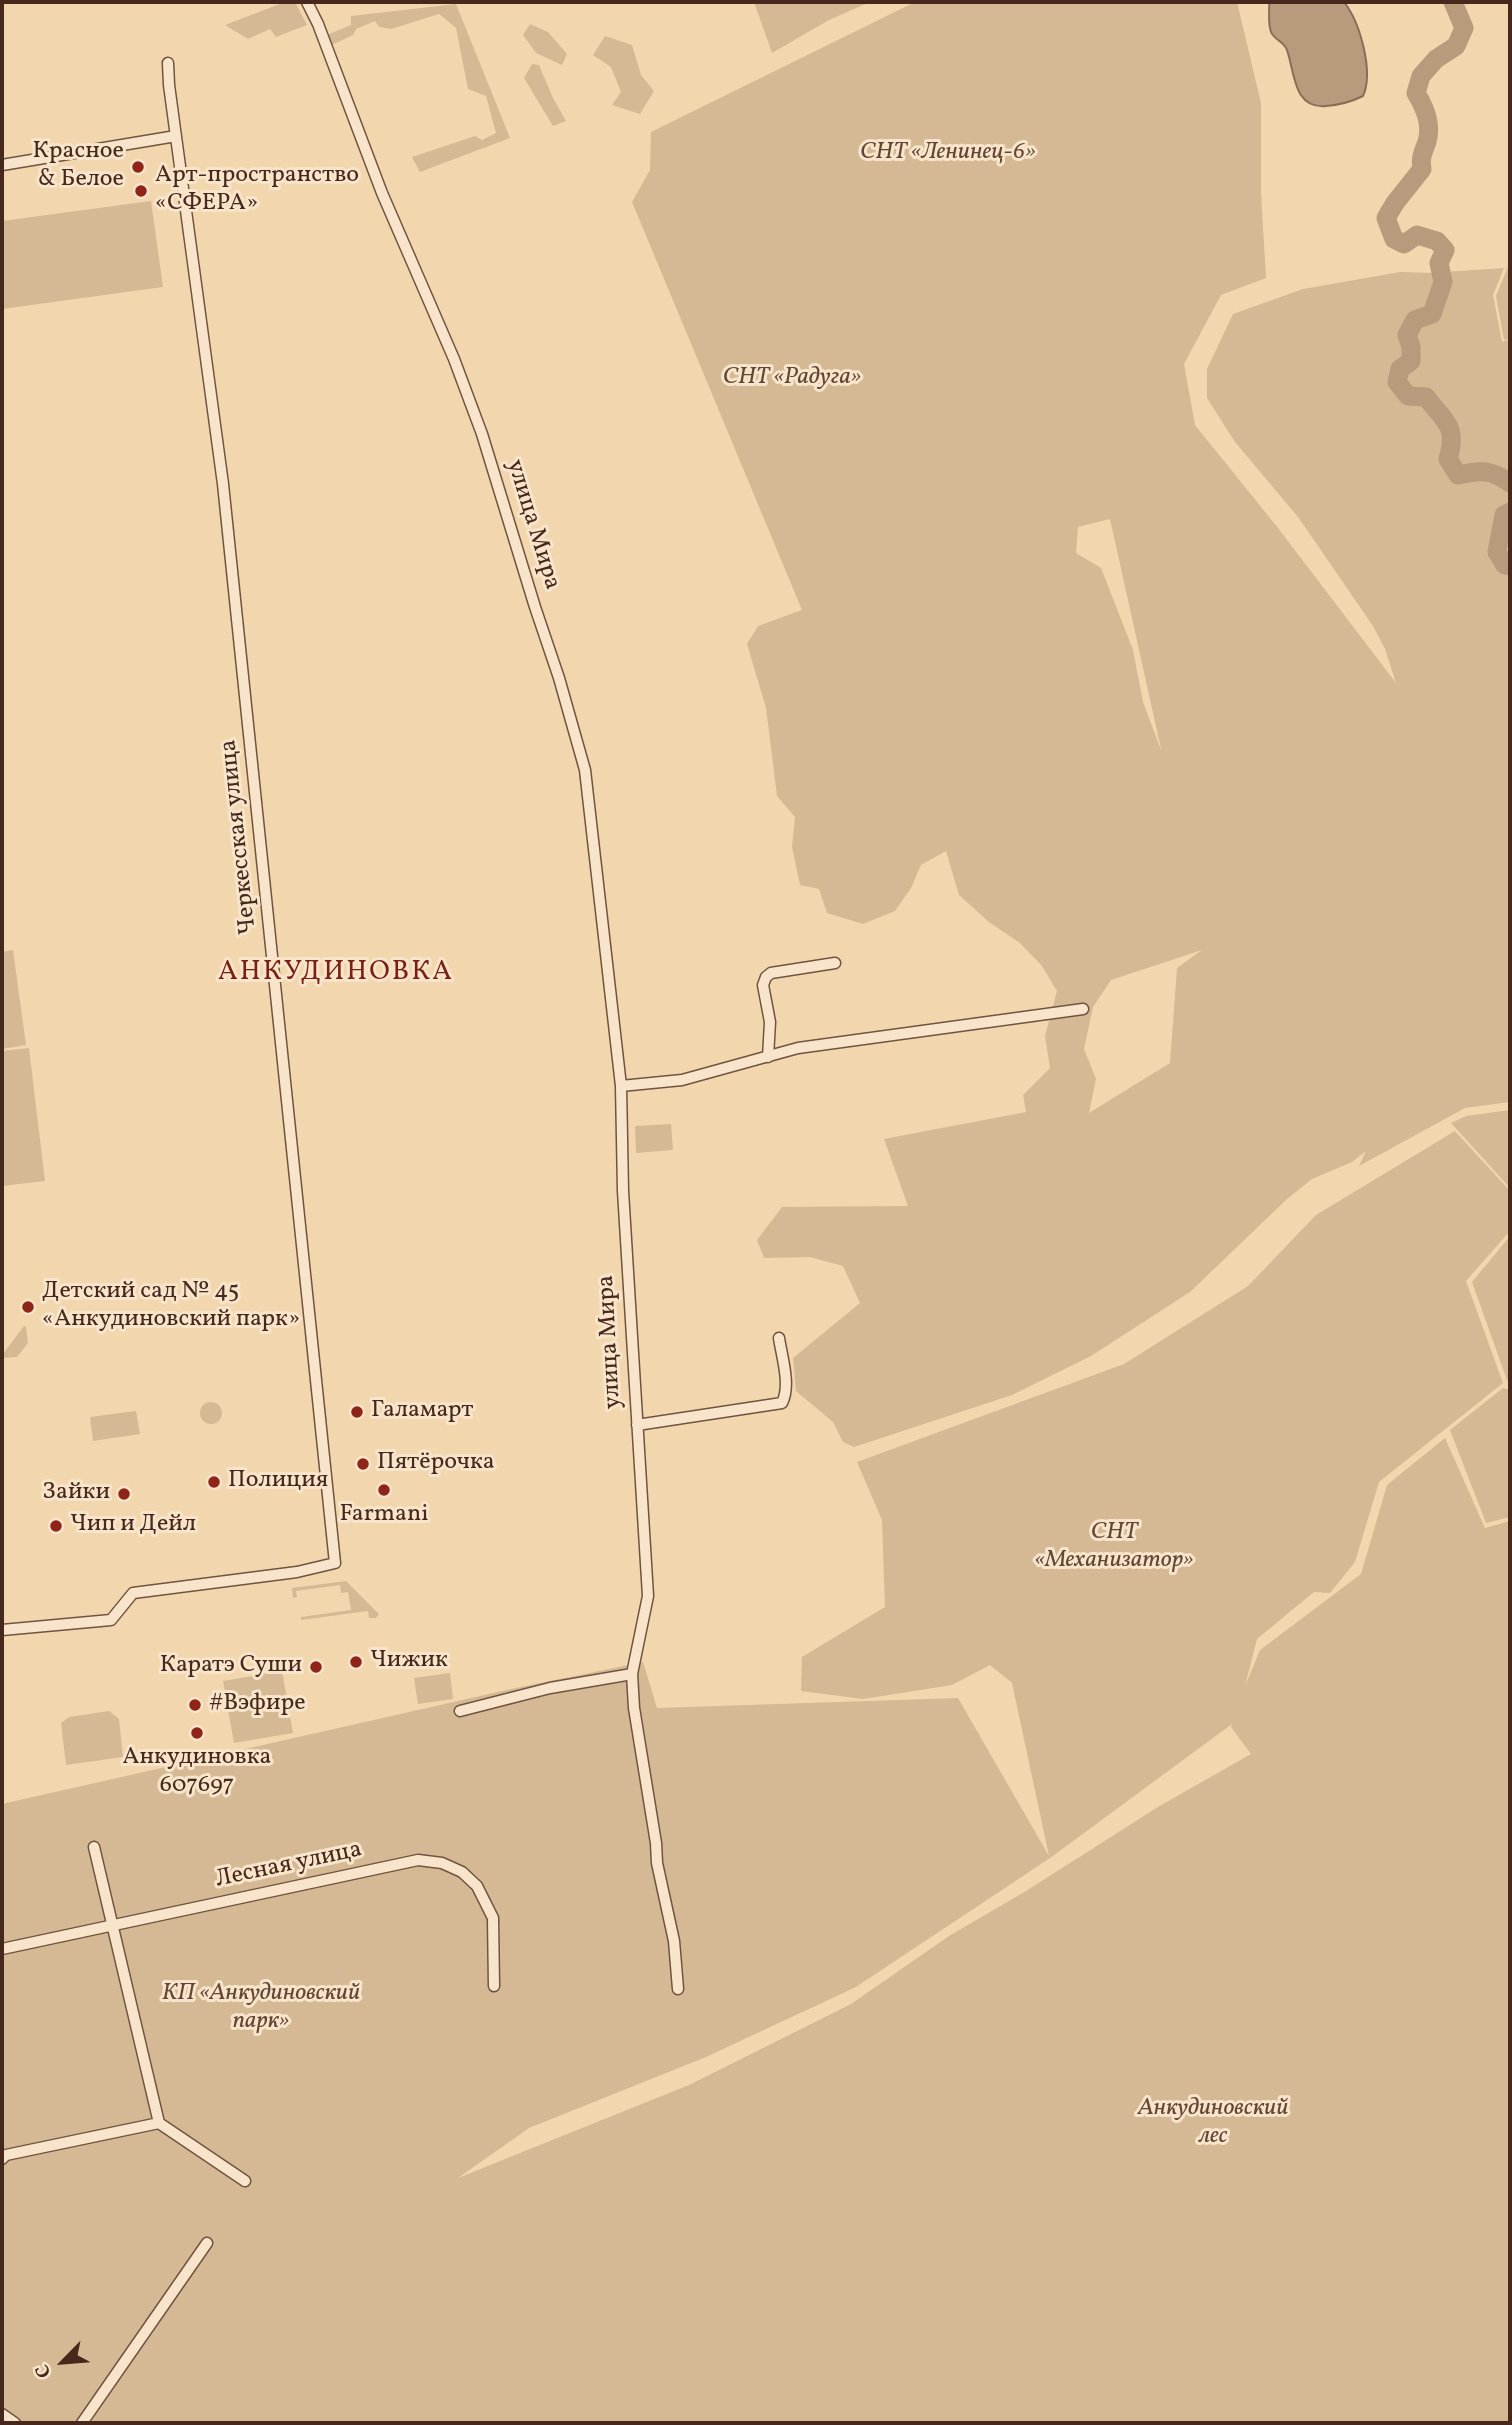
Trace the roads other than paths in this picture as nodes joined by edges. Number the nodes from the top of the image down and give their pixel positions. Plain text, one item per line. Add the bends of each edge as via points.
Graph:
1 (307, 2) edge
2 (168, 63) dead end
3 (176, 136) junction
4 (2, 165) edge
5 (835, 963) dead end
6 (1083, 1009) dead end
7 (768, 1057) junction
8 (621, 1086) junction
9 (779, 1338) dead end
10 (636, 1425) junction
11 (2, 1630) edge
12 (632, 1674) junction
13 (460, 1711) dead end
14 (94, 1847) dead end
15 (113, 1926) junction
16 (2, 1950) edge
17 (494, 1986) dead end
18 (678, 1989) dead end
19 (159, 2123) junction
20 (2, 2158) edge
21 (245, 2181) dead end
22 (207, 2244) dead end
23 (2, 2414) edge
24 (15, 2423) edge
25 (82, 2423) edge

1 - 8 street, улица Мира via 478,422 559,678 584,770
2 - 3 street, Черкесская улица
3 - 4 street
3 - 11 street, Черкесская улица via 223,484 335,1563 298,1572 133,1592 111,1620
5 - 7 street via 766,977
6 - 7 street via 873,1036
7 - 8 street via 682,1080
8 - 10 street, улица Мира
9 - 10 street via 785,1382 782,1403
10 - 12 street, улица Мира via 648,1595
12 - 13 street via 550,1688
12 - 18 street, улица Мира
14 - 15 street
15 - 16 street, Лесная улица
15 - 17 street, Лесная улица via 418,1860 442,1863 477,1886 493,1918
15 - 19 street
19 - 20 street
19 - 21 street
22 - 25 street
23 - 24 street

